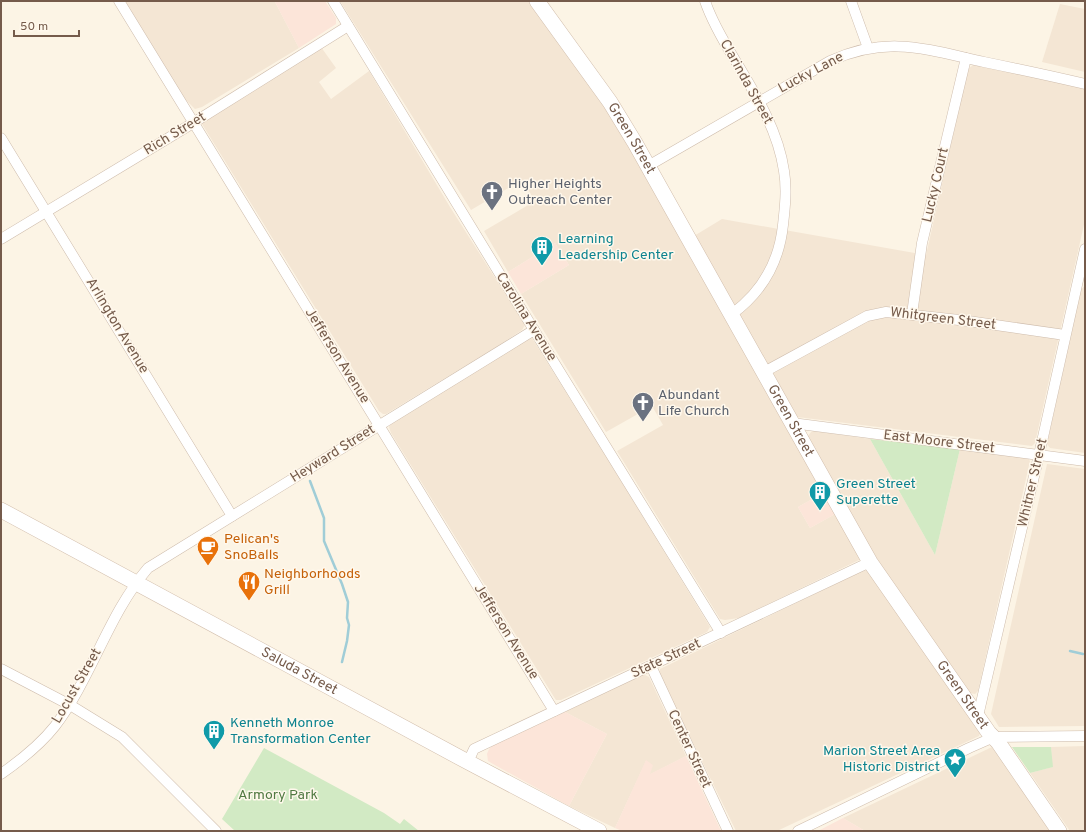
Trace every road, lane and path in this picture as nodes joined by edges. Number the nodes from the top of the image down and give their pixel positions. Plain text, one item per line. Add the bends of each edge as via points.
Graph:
1 (119, 1) edge
2 (333, 1) edge
3 (537, 1) edge
4 (705, 1) edge
5 (852, 1) edge
6 (348, 26) junction
7 (868, 48) junction
8 (966, 58) junction
9 (1085, 84) edge
10 (760, 101) junction
11 (194, 122) junction
12 (1, 138) edge
13 (648, 166) junction
14 (47, 211) junction
15 (1, 239) edge
16 (1085, 249) edge
17 (1082, 280) edge
18 (732, 314) junction
19 (912, 314) junction
20 (534, 330) junction
21 (1065, 335) junction
22 (764, 372) junction
23 (792, 423) junction
24 (379, 425) junction
25 (1039, 455) junction
26 (1085, 461) edge
27 (1, 510) edge
28 (232, 516) junction
29 (870, 562) junction
30 (136, 582) junction
31 (722, 633) junction
32 (651, 666) junction
33 (1, 669) edge
34 (70, 705) junction
35 (554, 711) junction
36 (978, 716) junction
37 (1085, 736) edge
38 (994, 737) junction
39 (468, 762) junction
40 (1, 774) edge
41 (216, 831) edge
42 (599, 831) edge
43 (728, 831) edge
44 (798, 831) edge
45 (1060, 831) edge

1 - 11 street, Jefferson Avenue
2 - 6 street, Carolina Avenue
3 - 13 street, Green Street via 610,102
4 - 10 street, Clarinda Street via 724,42
5 - 7 street
6 - 11 street, Rich Street
6 - 20 street, Carolina Avenue
7 - 8 street, Lucky Lane via 910,46
7 - 10 street, Lucky Lane via 830,61
8 - 9 street, Lucky Lane
8 - 19 street, Lucky Court via 922,243
10 - 13 street, Lucky Lane
10 - 18 street, Clarinda Street via 777,141 784,171 785,204 782,233 769,275 746,303
11 - 14 street, Rich Street
11 - 24 street, Jefferson Avenue
12 - 14 street, Arlington Avenue
13 - 18 street, Green Street
14 - 15 street, Rich Street
14 - 28 street, Arlington Avenue
16 - 17 street, Whitner Street
17 - 21 street, Whitner Street
18 - 22 street, Green Street
19 - 21 street, Whitgreen Street
19 - 22 street, Whitgreen Street via 886,312 867,316
20 - 24 street, Heyward Street
20 - 31 street, Carolina Avenue
21 - 25 street, Whitner Street
22 - 23 street, Green Street
23 - 25 street, East Moore Street
23 - 29 street, Green Street
24 - 28 street, Heyward Street
24 - 35 street, Jefferson Avenue
25 - 26 street, East Moore Street
25 - 36 street, Whitner Street
27 - 30 street, Saluda Street
28 - 30 street, Heyward Street via 148,568
29 - 31 street, State Street
29 - 36 street, Green Street
30 - 34 street, Locust Street
30 - 39 street, Saluda Street
31 - 32 street, State Street
32 - 35 street, State Street
32 - 43 street, Center Street
33 - 34 street
34 - 40 street, Locust Street via 43,740
34 - 41 street via 122,737
35 - 39 street, State Street via 474,749
36 - 38 street, Green Street
37 - 38 street
38 - 44 street
38 - 45 street, Green Street
39 - 42 street, Saluda Street

